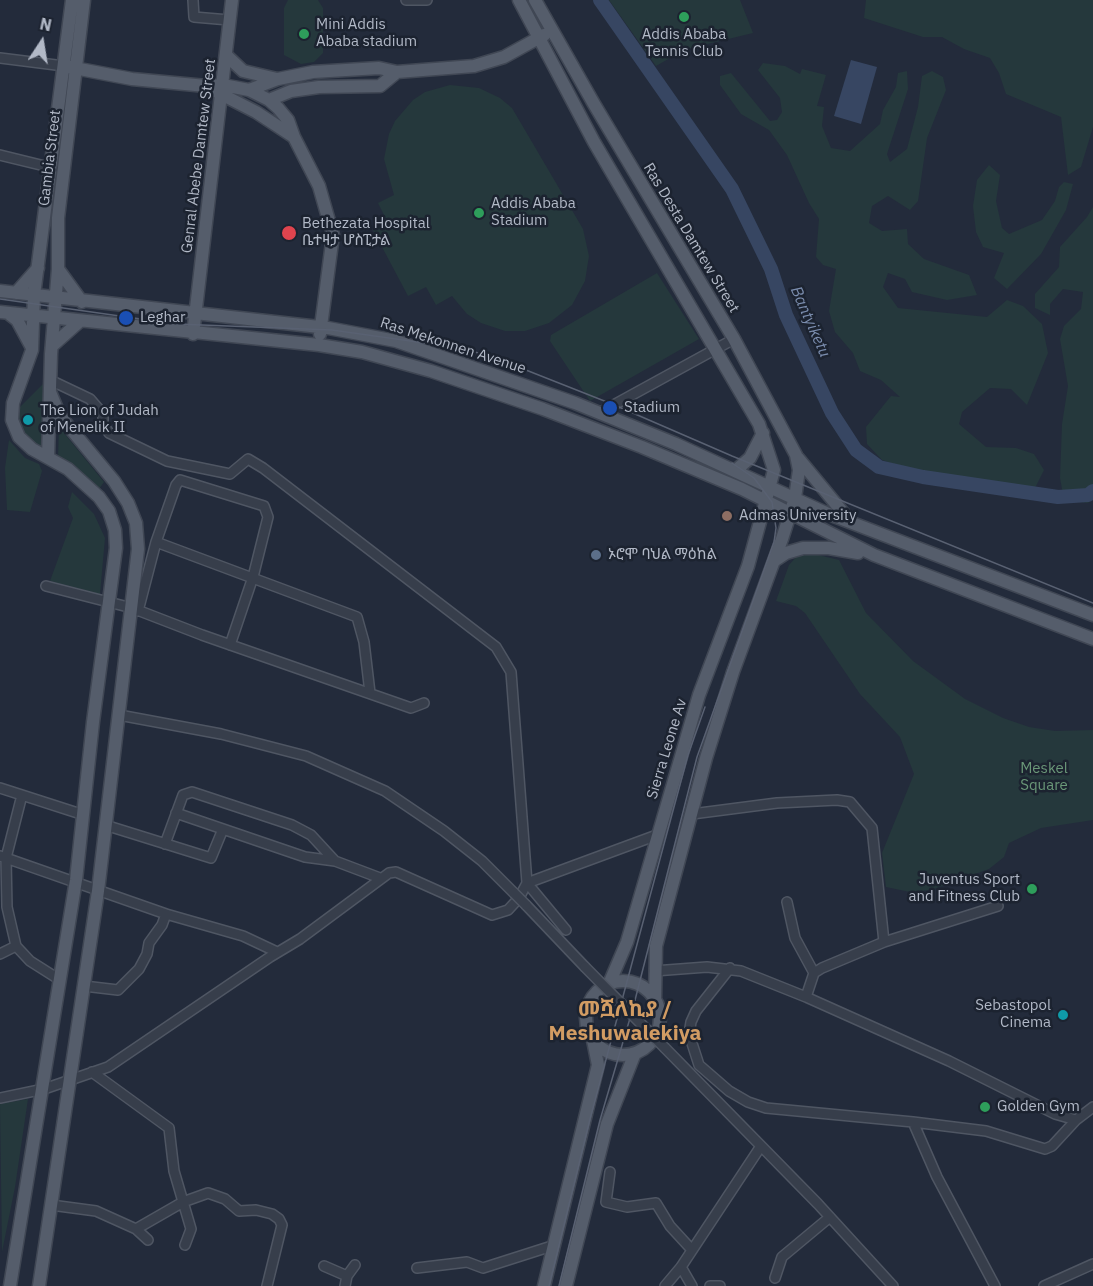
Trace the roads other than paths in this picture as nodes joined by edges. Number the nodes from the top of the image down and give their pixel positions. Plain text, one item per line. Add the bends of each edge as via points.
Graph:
1 (72, 0) edge
2 (84, 0) edge
3 (193, 0) edge
4 (232, 0) edge
5 (406, 0) edge
6 (427, 0) edge
7 (519, 0) edge
8 (536, 0) edge
9 (229, 20) junction
10 (553, 31) junction
11 (539, 37) junction
12 (226, 55) junction
13 (0, 58) edge
14 (64, 66) junction
15 (77, 70) junction
16 (397, 72) junction
17 (278, 79) junction
18 (222, 90) junction
19 (249, 90) junction
20 (270, 100) junction
21 (294, 137) junction
22 (0, 155) edge
23 (53, 168) junction
24 (38, 268) junction
25 (58, 269) junction
26 (0, 291) edge
27 (16, 293) junction
28 (34, 295) junction
29 (56, 298) junction
30 (82, 302) junction
31 (4, 313) edge
32 (195, 315) junction
33 (33, 317) junction
34 (54, 319) junction
35 (80, 321) junction
36 (321, 327) junction
37 (194, 334) junction
38 (734, 339) junction
39 (319, 345) junction
40 (52, 346) junction
41 (32, 350) junction
42 (716, 350) junction
43 (50, 386) junction
44 (599, 413) junction
45 (763, 433) junction
46 (796, 455) junction
47 (48, 457) junction
48 (735, 471) junction
49 (771, 487) junction
50 (742, 489) junction
51 (795, 498) junction
52 (768, 502) junction
53 (791, 512) junction
54 (851, 522) junction
55 (761, 526) junction
56 (156, 542) junction
57 (874, 555) junction
58 (774, 562) junction
59 (253, 577) junction
60 (46, 585) dead end
61 (110, 601) junction
62 (135, 609) junction
63 (1093, 615) edge
64 (1093, 639) edge
65 (230, 645) junction
66 (370, 693) junction
67 (424, 703) dead end
68 (119, 715) junction
69 (0, 788) edge
70 (22, 795) junction
71 (176, 813) junction
72 (692, 814) junction
73 (84, 815) junction
74 (105, 825) junction
75 (223, 829) junction
76 (657, 835) junction
77 (165, 844) junction
78 (3, 857) edge
79 (335, 861) junction
80 (380, 878) junction
81 (76, 880) junction
82 (527, 883) junction
83 (98, 891) junction
84 (787, 902) dead end
85 (998, 906) dead end
86 (166, 914) junction
87 (566, 930) dead end
88 (884, 942) junction
89 (16, 946) junction
90 (277, 952) junction
91 (0, 954) edge
92 (730, 968) junction
93 (654, 971) junction
94 (814, 973) junction
95 (60, 980) junction
96 (609, 984) junction
97 (84, 986) junction
98 (806, 997) junction
99 (655, 1000) junction
100 (593, 1041) junction
101 (635, 1053) junction
102 (92, 1072) junction
103 (70, 1080) junction
104 (44, 1089) junction
105 (0, 1098) edge
106 (1093, 1107) edge
107 (1076, 1120) junction
108 (913, 1122) junction
109 (761, 1146) junction
110 (610, 1172) dead end
111 (183, 1202) junction
112 (51, 1205) junction
113 (830, 1217) junction
114 (136, 1229) junction
115 (148, 1240) dead end
116 (185, 1245) dead end
117 (555, 1245) junction
118 (692, 1250) junction
119 (1093, 1264) edge
120 (355, 1265) dead end
121 (324, 1266) dead end
122 (417, 1268) dead end
123 (681, 1268) junction
124 (774, 1278) dead end
125 (346, 1281) edge
126 (889, 1284) edge
127 (10, 1286) edge
128 (39, 1286) edge
129 (267, 1286) edge
130 (544, 1286) edge
131 (566, 1286) edge
132 (665, 1286) edge
133 (692, 1286) edge
134 (710, 1286) edge
135 (720, 1286) edge
136 (995, 1286) edge
137 (1044, 1286) edge

1 - 14 main road, Gambia Street
2 - 15 main road, Gambia Street
3 - 9 street via 194,17
4 - 9 main road, Genral Abebe Damtew Street
5 - 6 street
7 - 11 main road
8 - 10 main road, Ras Desta Damtew Street
9 - 12 main road, Genral Abebe Damtew Street
10 - 11 main road
10 - 38 main road, Ras Desta Damtew Street
11 - 16 main road via 504,57 474,66
11 - 42 main road via 594,142
12 - 17 main road via 243,71
12 - 18 main road, Genral Abebe Damtew Street
13 - 14 street
14 - 15 main road
14 - 23 main road, Gambia Street
15 - 18 main road
15 - 25 main road, Gambia Street via 58,218
16 - 17 main road via 379,68 313,72
16 - 20 main road via 380,86 319,87 291,91
17 - 19 main road
18 - 19 main road
18 - 21 main road
18 - 32 main road, Genral Abebe Damtew Street
19 - 20 main road
20 - 21 main road via 288,120
21 - 36 main road via 319,186 333,235
22 - 23 street
23 - 24 main road, Gambia Street
24 - 27 main road
24 - 28 main road, Gambia Street
25 - 29 main road, Gambia Street
25 - 30 main road
26 - 27 main road, Ras Mekonnen Avenue
27 - 28 main road, Ras Mekonnen Avenue
28 - 29 main road, Ras Mekonnen Avenue
28 - 33 main road, Gambia Street
29 - 30 main road, Ras Mekonnen Avenue
29 - 34 main road, Gambia Street
30 - 32 main road, Ras Mekonnen Avenue
31 - 33 main road, Ras Mekonnen Avenue
31 - 41 main road via 17,320
32 - 36 main road, Ras Mekonnen Avenue
32 - 37 main road, Genral Abebe Damtew Street
33 - 34 main road, Ras Mekonnen Avenue
33 - 41 main road, Gambia Street
34 - 35 main road, Ras Mekonnen Avenue
34 - 40 main road, Gambia Street
35 - 37 main road, Ras Mekonnen Avenue
35 - 40 main road
36 - 39 main road
36 - 44 main road, Ras Mekonnen Avenue via 368,333 419,348
37 - 39 main road, Ras Mekonnen Avenue
38 - 42 street
38 - 46 main road, Ras Desta Damtew Street
39 - 50 main road, Ras Mekonnen Avenue via 392,360 525,403
40 - 43 main road, Gambia Street
41 - 47 main road, Gambia Street via 13,403 12,420 19,437
42 - 44 street
42 - 45 main road
43 - 47 main road, Gambia Street
43 - 62 main road via 60,416 114,481 132,513 138,537
43 - 82 street via 90,399 103,414 103,424 109,433 167,461 230,474 248,459 496,647 512,672
44 - 48 main road, Ras Mekonnen Avenue
45 - 48 main road via 750,458
45 - 49 main road via 774,470
46 - 51 main road, Ras Desta Damtew Street via 800,475
46 - 54 main road
47 - 61 main road, Gambia Street via 89,484 109,511 116,548
48 - 49 main road, Ras Mekonnen Avenue
49 - 51 main road, Ras Mekonnen Avenue
49 - 52 main road, Sierra Leone Av
50 - 52 main road, Ras Mekonnen Avenue
50 - 55 main road via 752,501
51 - 53 main road, Ras Desta Damtew Street
51 - 54 main road, Ras Mekonnen Avenue
52 - 53 main road, Ras Mekonnen Avenue
52 - 55 main road, Sierra Leone Av
53 - 57 main road, Ras Mekonnen Avenue
53 - 58 main road, Ras Desta Damtew Street
54 - 63 main road, Ras Mekonnen Avenue
55 - 76 main road, Sierra Leone Av via 699,695
56 - 59 street
56 - 59 street via 180,480 264,506 268,517
56 - 62 street
57 - 58 main road via 814,547 793,550
57 - 64 main road
58 - 72 main road, Ras Desta Damtew Street via 723,702
59 - 65 street
59 - 66 street via 357,616
60 - 61 street
61 - 62 street
61 - 73 main road, Gambia Street
62 - 65 street
62 - 68 main road
65 - 66 street
66 - 67 street via 411,708
68 - 74 main road
68 - 109 street, bridge via 221,734 306,756 385,791 463,846 514,892
69 - 70 street
70 - 73 street
70 - 78 street
71 - 75 street
71 - 77 street
71 - 79 street via 183,795 192,792 292,825 311,835
72 - 88 street via 777,802 850,802 872,828
72 - 93 main road, Ras Desta Damtew Street via 656,946
73 - 81 main road, Gambia Street
74 - 77 street
74 - 83 main road
75 - 77 street via 212,858
75 - 79 street via 305,857
76 - 82 street
76 - 96 main road, Sierra Leone Av via 627,942
78 - 81 street
78 - 89 street via 7,907
79 - 80 street
80 - 82 street via 396,872 492,915 508,910
80 - 90 street
81 - 83 street
81 - 95 main road, Gambia Street
82 - 87 street
83 - 86 street
83 - 97 main road
84 - 94 street via 795,938
85 - 88 street
86 - 90 street via 243,936
86 - 97 street via 139,969 118,990
88 - 94 street
89 - 91 street
89 - 95 street via 30,961
90 - 102 street via 108,1067
92 - 93 street
92 - 98 street
92 - 108 street via 696,1011 690,1034 699,1065 729,1091 766,1108
93 - 99 main road, Ras Desta Damtew Street
94 - 98 street
95 - 104 main road, Gambia Street
96 - 99 main road via 635,984
96 - 100 main road via 598,991 586,1015
97 - 103 main road
98 - 107 street via 1055,1114
99 - 101 main road via 660,1015 658,1031 649,1045
100 - 101 main road via 612,1054
100 - 117 main road via 598,1065
101 - 131 main road via 607,1124
102 - 103 street
102 - 111 street via 169,1128 174,1171
103 - 104 street
103 - 112 main road
104 - 105 street
104 - 127 main road, Gambia Street
106 - 107 street
107 - 108 street via 1045,1149 986,1131
108 - 136 street via 937,1177
109 - 113 street
109 - 118 street
110 - 118 street via 606,1202 627,1207 656,1203 679,1239
111 - 114 street
111 - 116 street via 190,1229
111 - 129 street via 214,1194 239,1211 256,1210 279,1219 282,1224
112 - 114 street via 96,1211
112 - 128 main road
113 - 124 street via 782,1257
113 - 126 street
114 - 115 street
117 - 122 street via 483,1268 467,1262
117 - 130 main road
118 - 123 street
119 - 137 street
120 - 125 street
121 - 125 street
123 - 132 street
123 - 133 street
134 - 135 street

